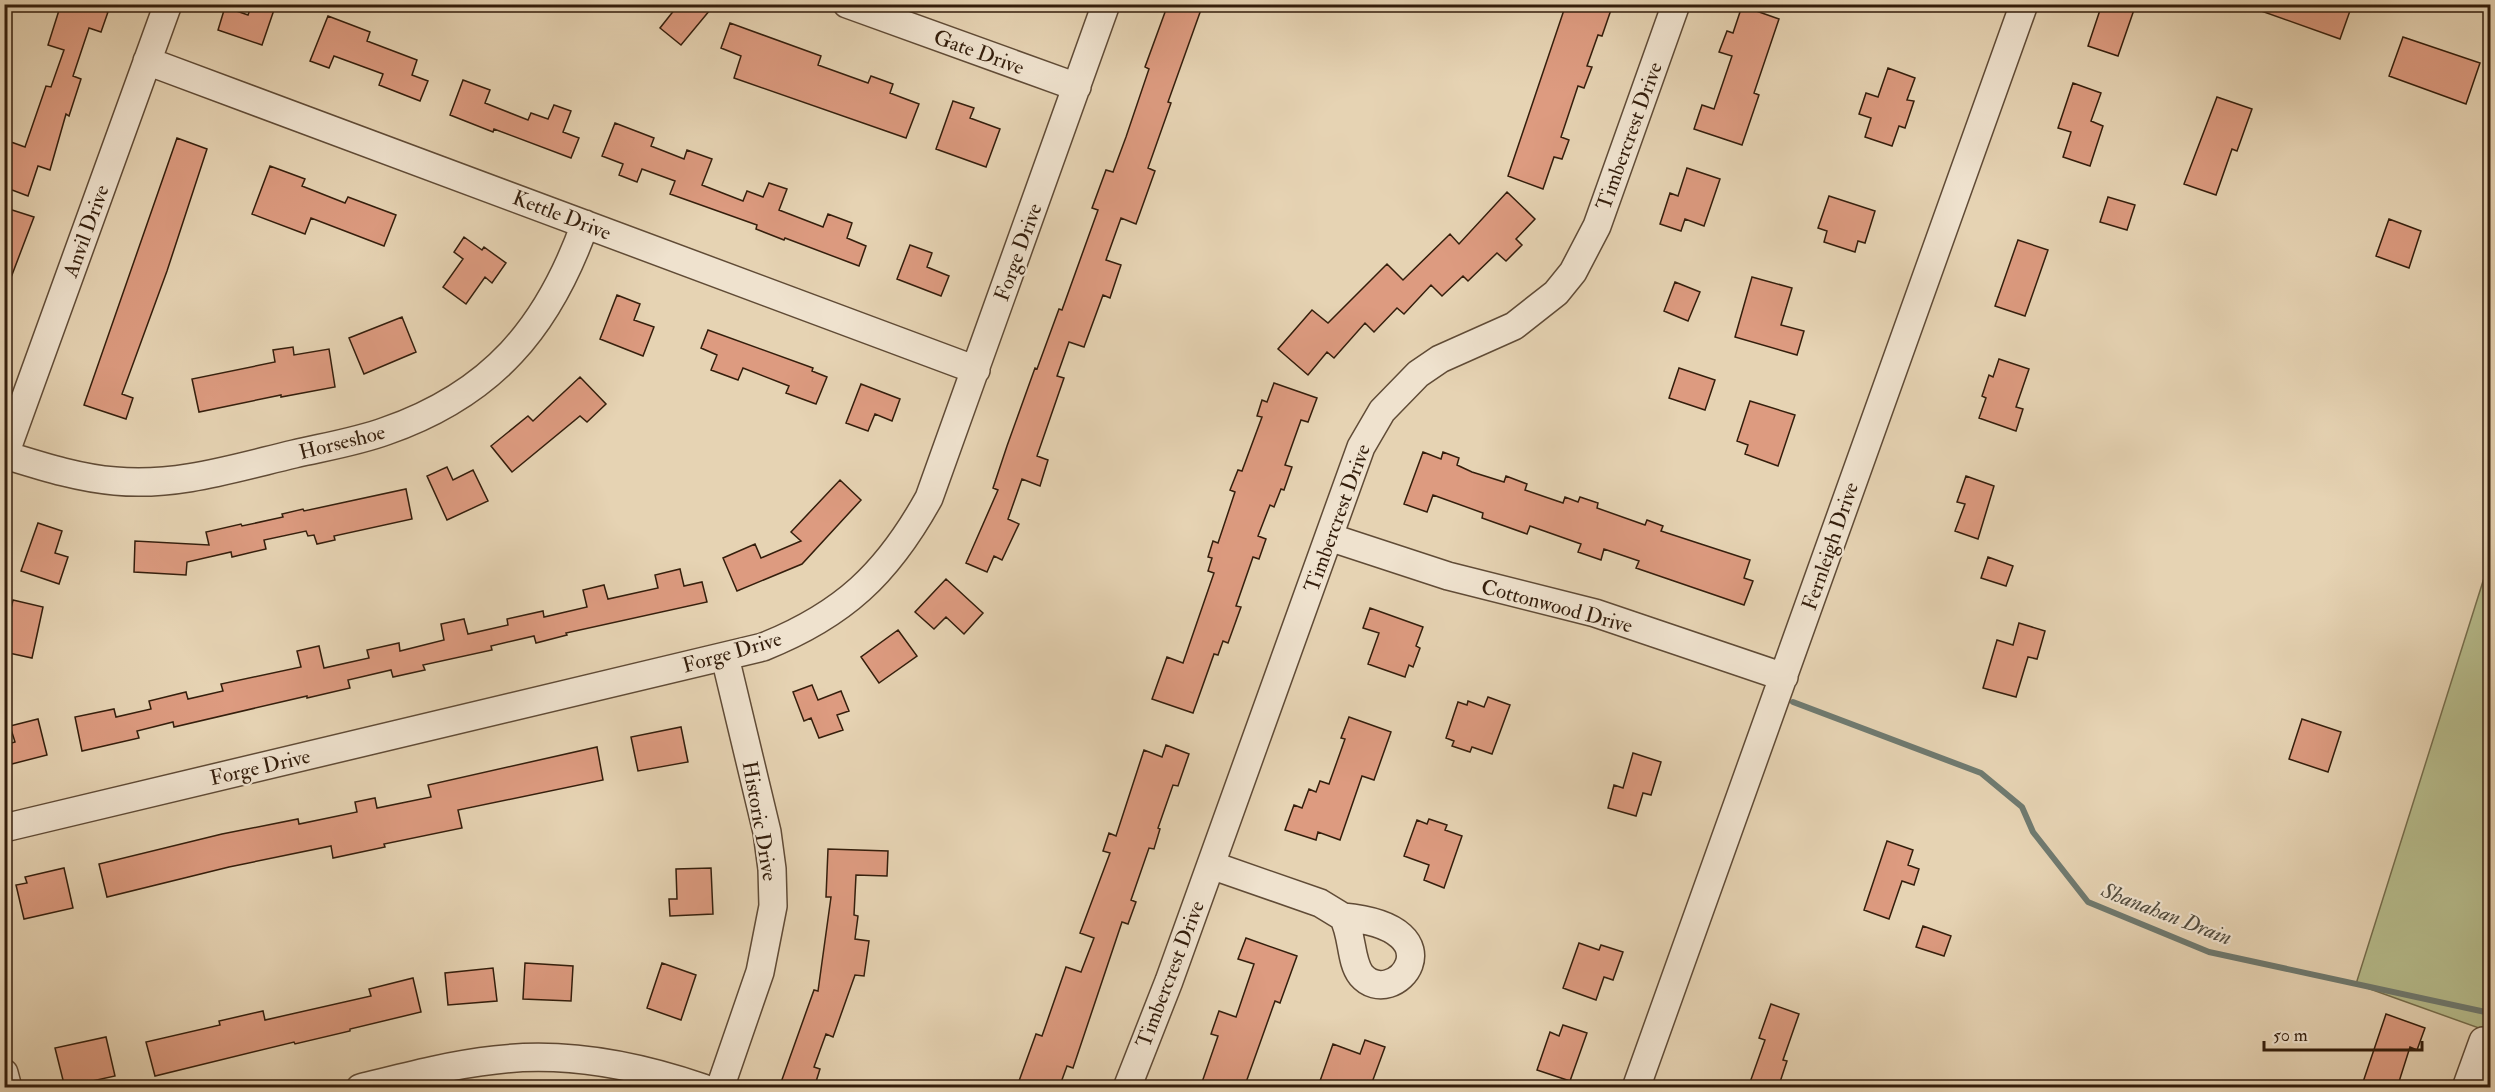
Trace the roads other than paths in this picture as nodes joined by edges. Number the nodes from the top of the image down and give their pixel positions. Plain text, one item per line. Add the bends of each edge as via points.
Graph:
1 (168, 4) edge
2 (847, 4) edge
3 (1106, 4) edge
4 (1676, 4) edge
5 (2024, 4) edge
6 (147, 61) junction
7 (1077, 87) junction
8 (585, 224) junction
9 (976, 370) junction
10 (5, 456) edge
11 (1329, 537) junction
12 (726, 657) junction
13 (1784, 677) junction
14 (4, 828) edge
15 (1211, 865) junction
16 (1343, 918) dead end
17 (2483, 1041) dead end
18 (4, 1073) edge
19 (8, 1088) edge
20 (360, 1088) edge
21 (703, 1088) edge
22 (720, 1088) edge
23 (1127, 1088) edge
24 (1635, 1088) edge
25 (2466, 1088) edge

1 - 6 street, Anvil Drive
2 - 7 street, Gate Drive
3 - 7 street, Forge Drive
4 - 11 street, Timbercrest Drive via 1597,226 1573,272 1556,293 1514,326 1440,359 1399,391 1361,447
5 - 13 street, Fernleigh Drive
6 - 8 street, Kettle Drive
6 - 10 street, Anvil Drive
7 - 9 street, Forge Drive
8 - 9 street, Kettle Drive
8 - 10 street, Horseshoe via 562,283 510,356 471,388 410,422 218,473 158,481 85,477
9 - 12 street, Forge Drive via 929,498 884,567 818,621 763,647
11 - 13 street, Cottonwood Drive via 1448,576 1595,613
11 - 15 street, Timbercrest Drive
12 - 14 street, Forge Drive
12 - 22 street, Historic Drive via 767,832 773,906 760,972
13 - 24 street, Fernleigh Drive
15 - 16 street via 1320,903
15 - 23 street, Timbercrest Drive
17 - 25 street
18 - 19 street
20 - 21 street via 467,1063 525,1057 629,1066

